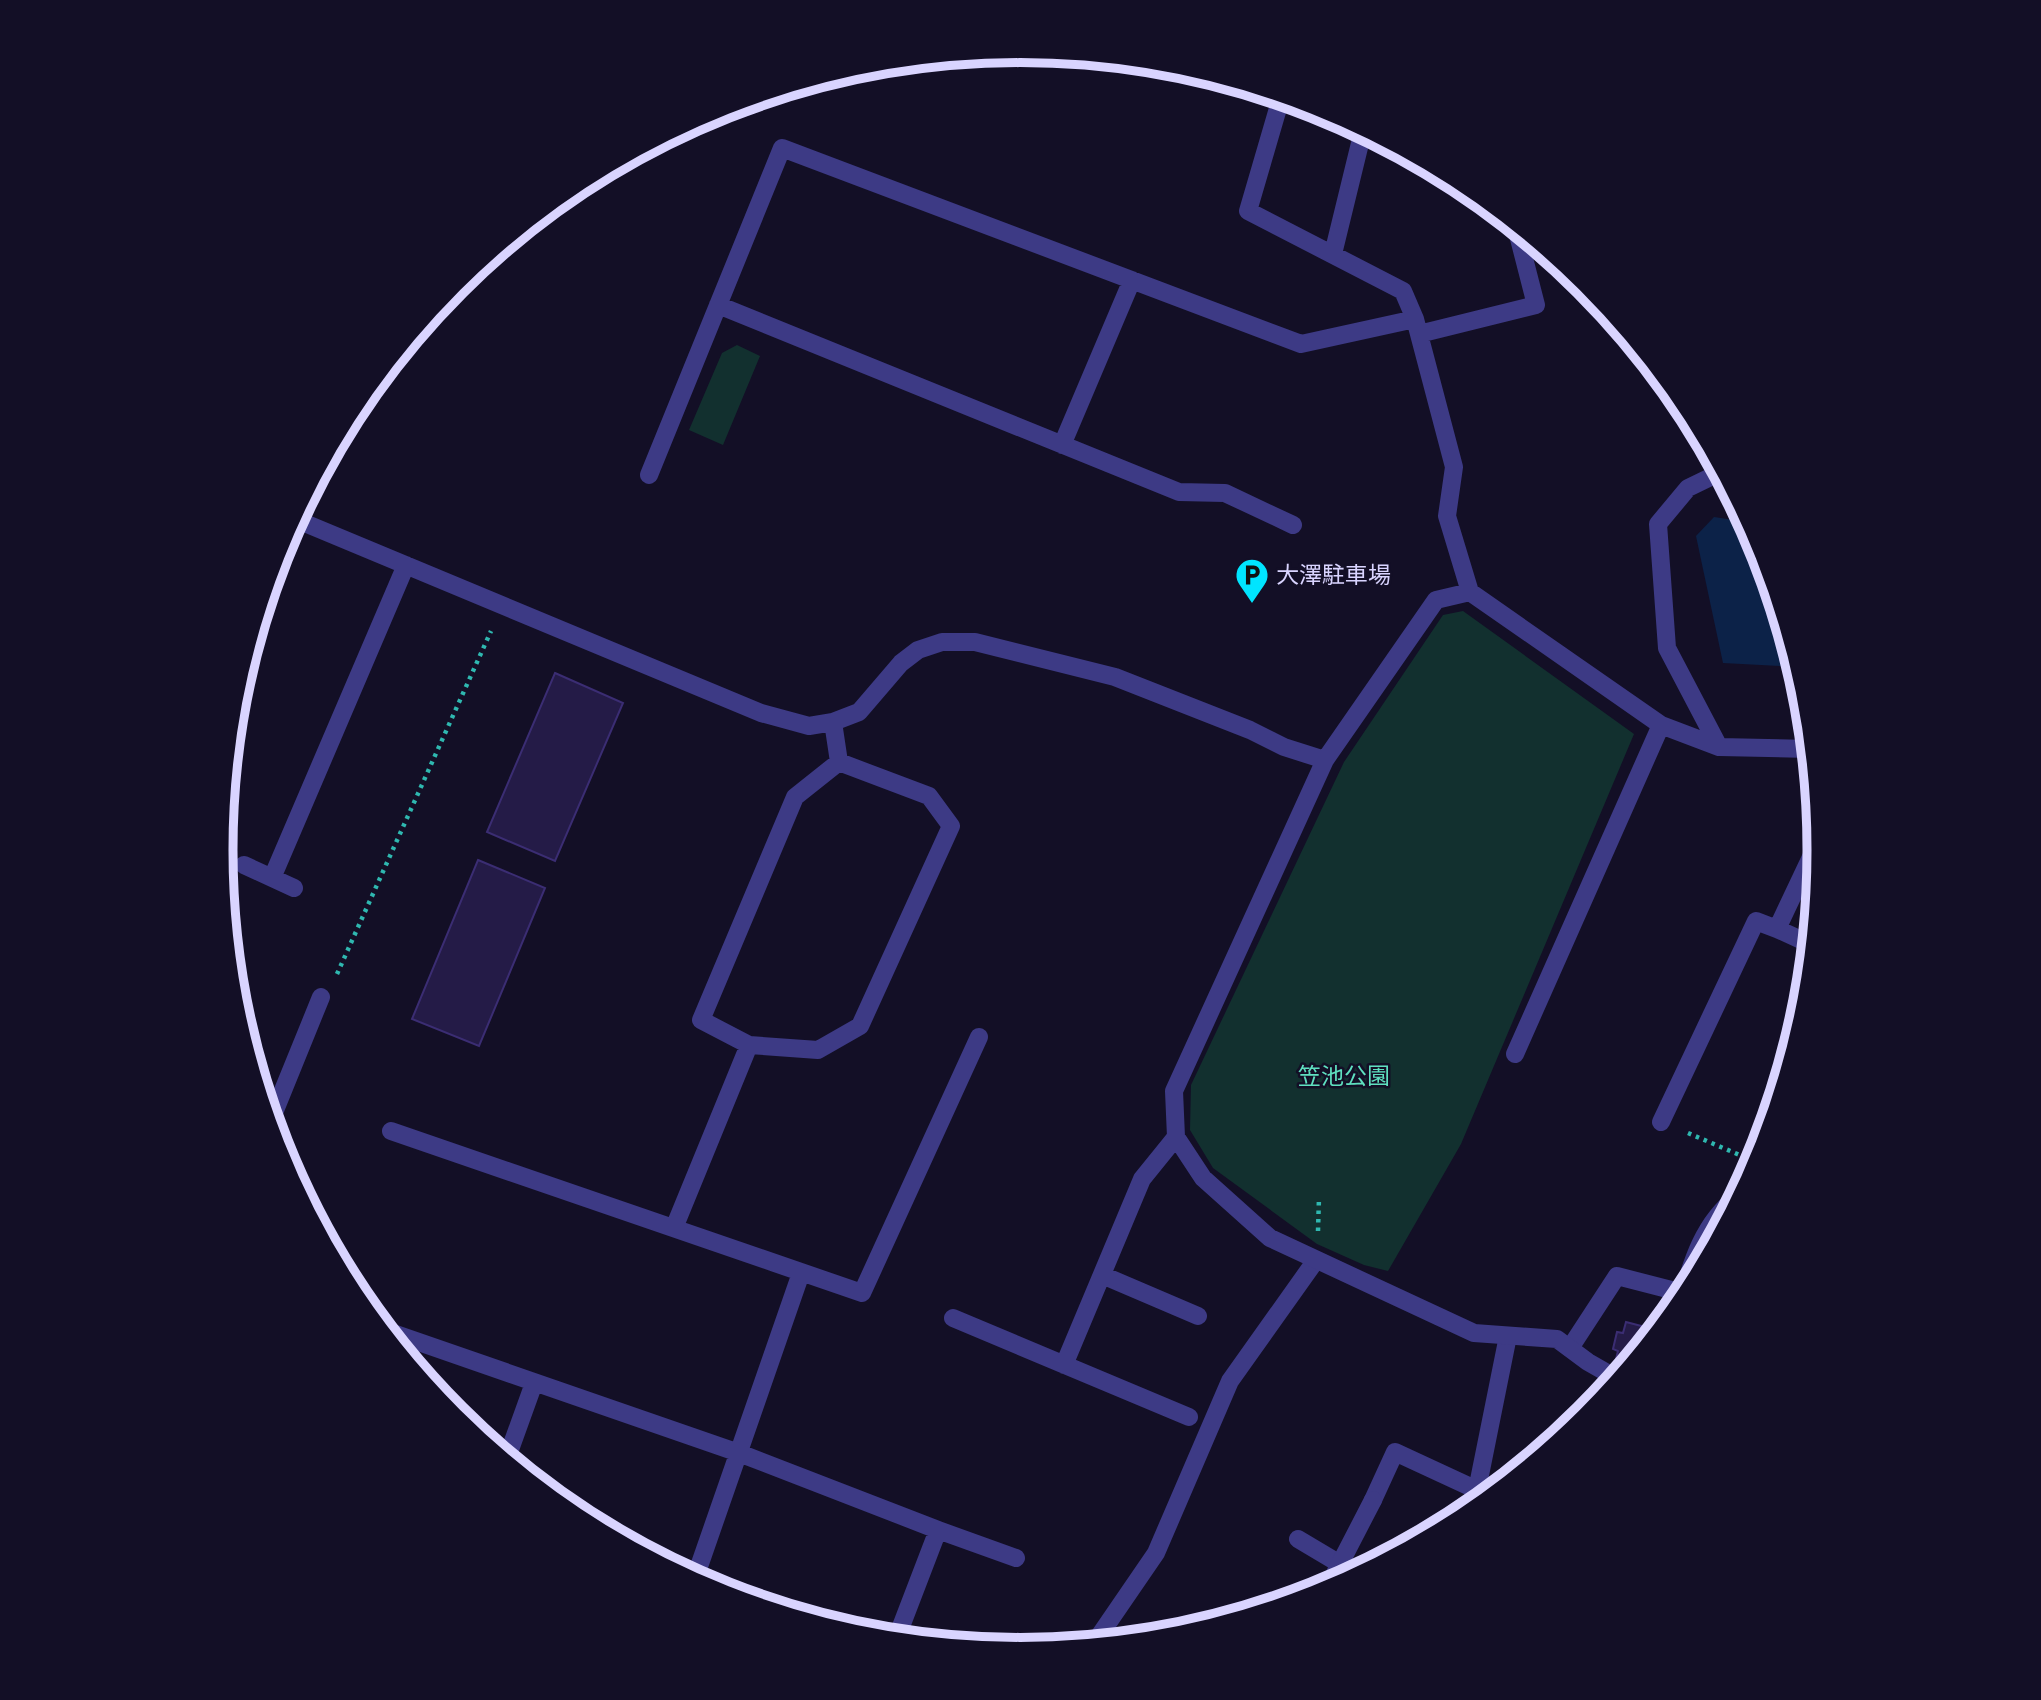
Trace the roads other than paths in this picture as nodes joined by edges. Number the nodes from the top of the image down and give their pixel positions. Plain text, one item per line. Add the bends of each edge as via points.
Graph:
1 (1278, 107) edge
2 (1361, 140) edge
3 (1523, 245) edge
4 (1333, 254) junction
5 (1132, 280) junction
6 (718, 305) junction
7 (1417, 327) junction
8 (1062, 445) junction
9 (649, 475) dead end
10 (1712, 476) edge
11 (305, 523) edge
12 (1293, 525) dead end
13 (406, 565) junction
14 (1470, 592) junction
15 (833, 722) junction
16 (1661, 725) junction
17 (1719, 747) junction
18 (1801, 749) edge
19 (1325, 760) junction
20 (839, 762) junction
21 (244, 864) dead end
22 (1807, 865) edge
23 (272, 878) junction
24 (294, 888) dead end
25 (1777, 929) junction
26 (1802, 940) edge
27 (321, 997) road end
28 (979, 1037) dead end
29 (749, 1045) junction
30 (1516, 1054) dead end
31 (276, 1107) edge
32 (1661, 1122) road end
33 (391, 1130) dead end
34 (1176, 1138) junction
35 (1711, 1226) edge
36 (674, 1228) junction
37 (1694, 1257) edge
38 (1316, 1260) junction
39 (801, 1273) junction
40 (1102, 1275) junction
41 (1671, 1293) edge
42 (1198, 1316) dead end
43 (953, 1318) dead end
44 (1508, 1336) junction
45 (403, 1338) edge
46 (1570, 1348) junction
47 (1064, 1365) junction
48 (1608, 1373) edge
49 (534, 1383) junction
50 (1210, 1427) junction
51 (510, 1449) edge
52 (739, 1453) junction
53 (1483, 1486) edge
54 (1476, 1491) edge
55 (938, 1530) junction
56 (1298, 1539) dead end
57 (1016, 1558) dead end
58 (1340, 1563) junction
59 (699, 1568) edge
60 (1336, 1571) edge
61 (901, 1627) edge
62 (1103, 1632) edge

1 - 4 street via 1248,211
2 - 4 street
3 - 7 street via 1536,305
4 - 7 street via 1403,291
5 - 6 street via 782,149
5 - 7 street via 1301,344
5 - 8 street
6 - 8 street
6 - 9 street
7 - 14 street via 1454,467 1447,516
8 - 12 street via 1179,492 1225,493
10 - 17 street via 1688,488 1658,524 1667,648
11 - 13 street
13 - 15 street via 761,713 808,726
13 - 23 street
14 - 16 street
14 - 19 street via 1436,600
15 - 19 street via 859,712 918,650 942,642 975,642 1115,677
15 - 20 street
16 - 17 street
16 - 30 street
17 - 18 street
19 - 34 street via 1174,1091
20 - 29 street via 795,797 701,1020
20 - 29 street via 929,796 951,826 860,1026 818,1050
21 - 23 street
22 - 25 street
23 - 24 street
25 - 26 street
25 - 32 street via 1756,921
27 - 31 street
28 - 39 street via 862,1293
29 - 36 street
33 - 36 street
34 - 38 street via 1203,1178 1270,1238
34 - 40 street via 1142,1179
35 - 37 street
36 - 39 street
38 - 44 street via 1474,1333
38 - 50 street via 1230,1381
39 - 52 street
40 - 42 street
40 - 47 street
41 - 46 street via 1616,1276
43 - 47 street
44 - 46 street via 1557,1339
44 - 53 street
45 - 49 street
46 - 48 street
47 - 50 street
49 - 51 street
49 - 52 street
50 - 62 street via 1156,1553
52 - 55 street
52 - 59 street
54 - 58 street via 1395,1452
55 - 57 street
55 - 61 street
56 - 58 street
58 - 60 street

